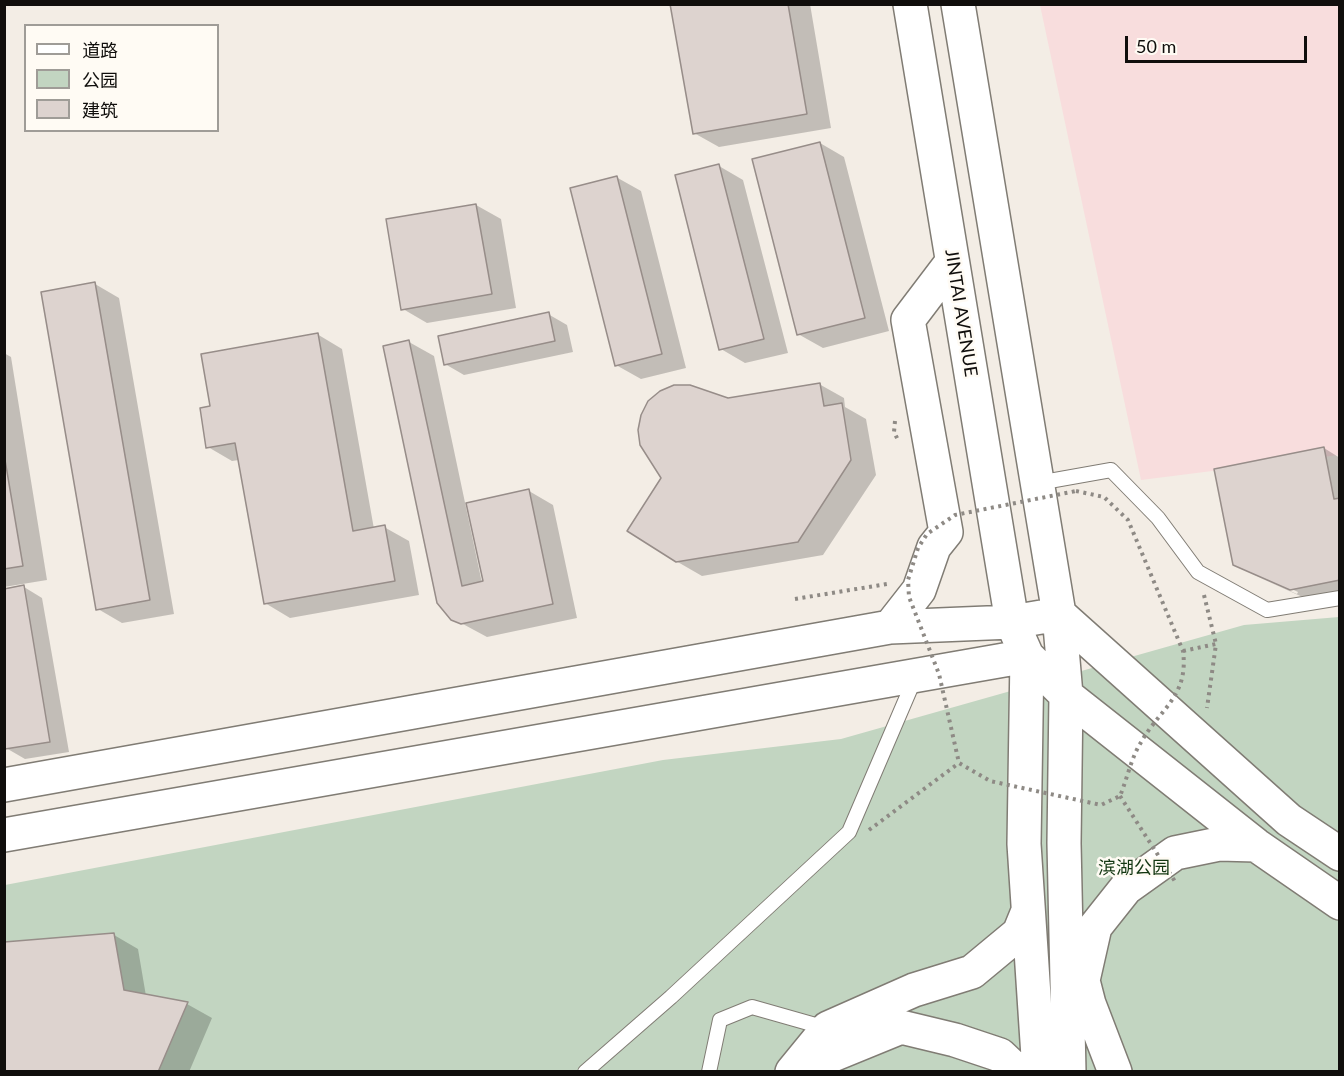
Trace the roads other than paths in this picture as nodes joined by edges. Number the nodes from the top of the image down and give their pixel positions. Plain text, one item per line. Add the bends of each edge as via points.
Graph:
1 (910, 4) edge
2 (958, 4) edge
3 (952, 262) junction
4 (1037, 483) junction
5 (1340, 598) edge
6 (1059, 614) junction
7 (1012, 622) junction
8 (890, 627) junction
9 (1027, 656) junction
10 (917, 674) junction
11 (1066, 695) junction
12 (4, 785) edge
13 (4, 835) edge
14 (1064, 843) junction
15 (1256, 845) junction
16 (1340, 855) edge
17 (1340, 903) edge
18 (1029, 911) junction
19 (1108, 911) junction
20 (1082, 977) junction
21 (828, 1028) junction
22 (1113, 1069) edge
23 (585, 1071) edge
24 (709, 1071) edge
25 (792, 1071) edge
26 (810, 1071) edge
27 (1018, 1071) edge
28 (1039, 1071) edge
29 (1069, 1071) edge
30 (1074, 1071) edge

1 - 3 main road, JINTAI AVENUE
2 - 4 main road
3 - 7 main road, JINTAI AVENUE
3 - 8 main road via 908,320 946,532 934,547 919,590
4 - 5 lane via 1111,470 1158,518 1198,572 1268,610
4 - 6 main road
6 - 7 main road
6 - 11 main road
6 - 16 main road via 1289,820
7 - 8 main road
7 - 9 main road, JINTAI AVENUE
8 - 12 main road
9 - 10 main road
9 - 11 main road
9 - 18 main road via 1024,844
10 - 13 main road
10 - 23 lane via 849,832
11 - 14 main road
11 - 15 main road
14 - 20 main road via 1074,946
14 - 29 main road
15 - 17 main road
15 - 19 main road via 1219,844 1175,853 1126,888
18 - 21 main road via 1018,933 972,972 914,990
18 - 28 main road
19 - 20 main road via 1095,927
19 - 22 main road via 1102,975
20 - 22 main road
20 - 30 main road
21 - 24 lane via 752,1007 720,1020
21 - 25 main road
26 - 27 main road via 813,1063 901,1027 1000,1055

